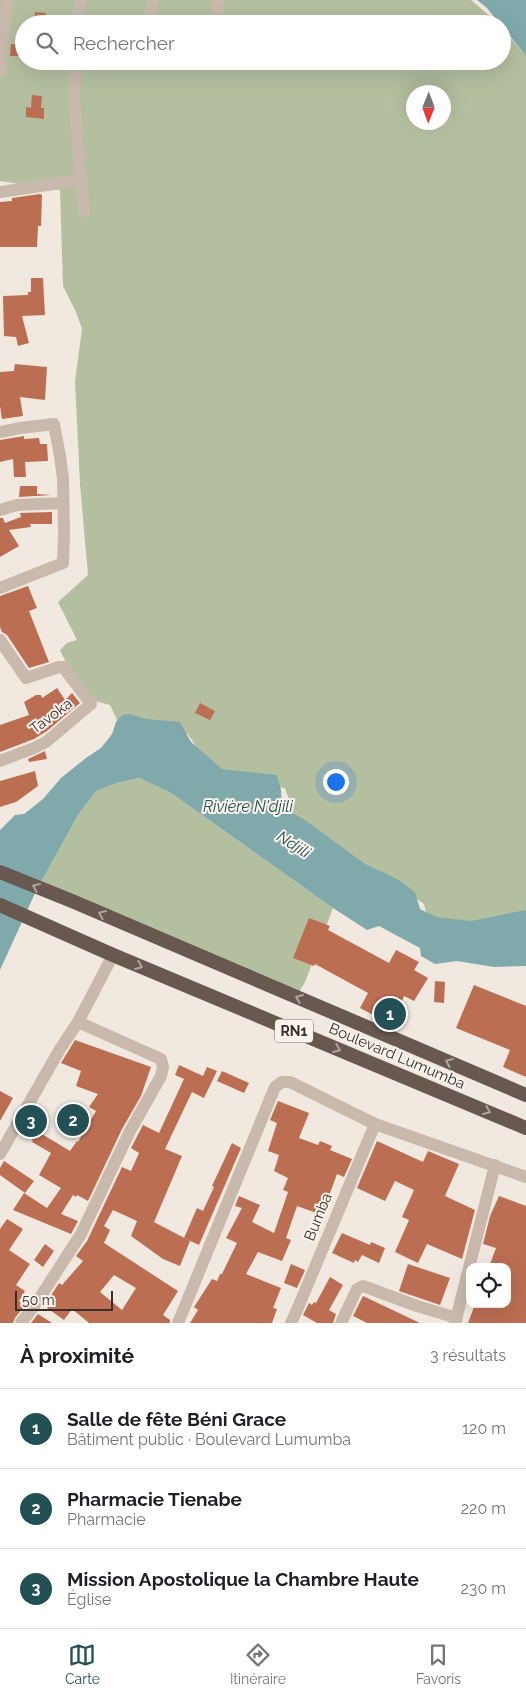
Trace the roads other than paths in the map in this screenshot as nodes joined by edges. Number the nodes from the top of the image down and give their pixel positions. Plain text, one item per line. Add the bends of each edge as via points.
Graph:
1 (7, 0) edge
2 (81, 0) edge
3 (153, 0) edge
4 (218, 0) edge
5 (79, 15) edge
6 (151, 15) edge
7 (216, 15) edge
8 (76, 70) edge
9 (0, 71) edge
10 (81, 180) junction
11 (0, 192) edge
12 (84, 212) dead end
13 (0, 432) edge
14 (62, 504) junction
15 (0, 510) edge
16 (0, 588) edge
17 (0, 640) edge
18 (0, 761) edge
19 (0, 872) edge
20 (4, 907) edge
21 (113, 955) junction
22 (78, 1022) junction
23 (526, 1095) edge
24 (375, 1124) junction
25 (526, 1128) edge
26 (0, 1154) edge
27 (495, 1165) junction
28 (526, 1177) edge
29 (456, 1320) edge
30 (20, 1323) edge
31 (178, 1323) edge
32 (291, 1323) edge
33 (341, 1323) edge

1 - 9 street
2 - 5 street
3 - 6 street
4 - 7 street
8 - 10 street via 74,100
10 - 11 street
10 - 12 street
13 - 14 street via 54,424 60,456
14 - 15 street
14 - 16 street via 63,562
17 - 18 street, Tavoka via 26,678 63,668 91,704 46,742
23 -> 19 highway, Boulevard Lumumba / RN1
20 - 21 highway, Boulevard Lumumba / RN1
21 - 22 street
21 -> 25 highway, Boulevard Lumumba / RN1
22 - 26 street
22 - 30 street via 161,1058 163,1067 81,1234
24 - 27 street
24 - 31 street via 290,1082 282,1082 275,1088
24 - 32 street, Bumba
27 - 28 street
27 - 29 street
29 - 33 street via 363,1286 357,1289

